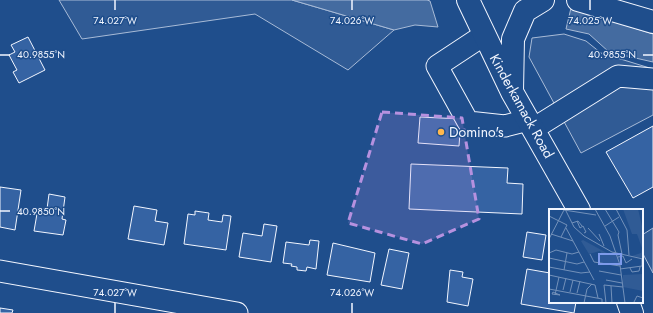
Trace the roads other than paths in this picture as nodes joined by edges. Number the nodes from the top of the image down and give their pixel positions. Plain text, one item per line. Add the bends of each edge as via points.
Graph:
1 (468, 0) edge
2 (543, 0) edge
3 (578, 0) edge
4 (653, 22) edge
5 (484, 35) junction
6 (653, 79) edge
7 (512, 92) junction
8 (531, 124) junction
9 (579, 209) edge
10 (0, 271) edge
11 (628, 303) edge
12 (238, 313) edge
13 (632, 313) edge

1 - 5 main road, Kinderkamack Road
2 - 7 main road via 525,11 514,39
3 - 4 main road
5 - 7 main road, Kinderkamack Road
5 - 8 street via 437,66 468,122 505,126
6 - 8 street via 618,76
7 - 8 main road, Kinderkamack Road
8 - 9 main road, Kinderkamack Road
10 - 12 street
11 - 13 main road

